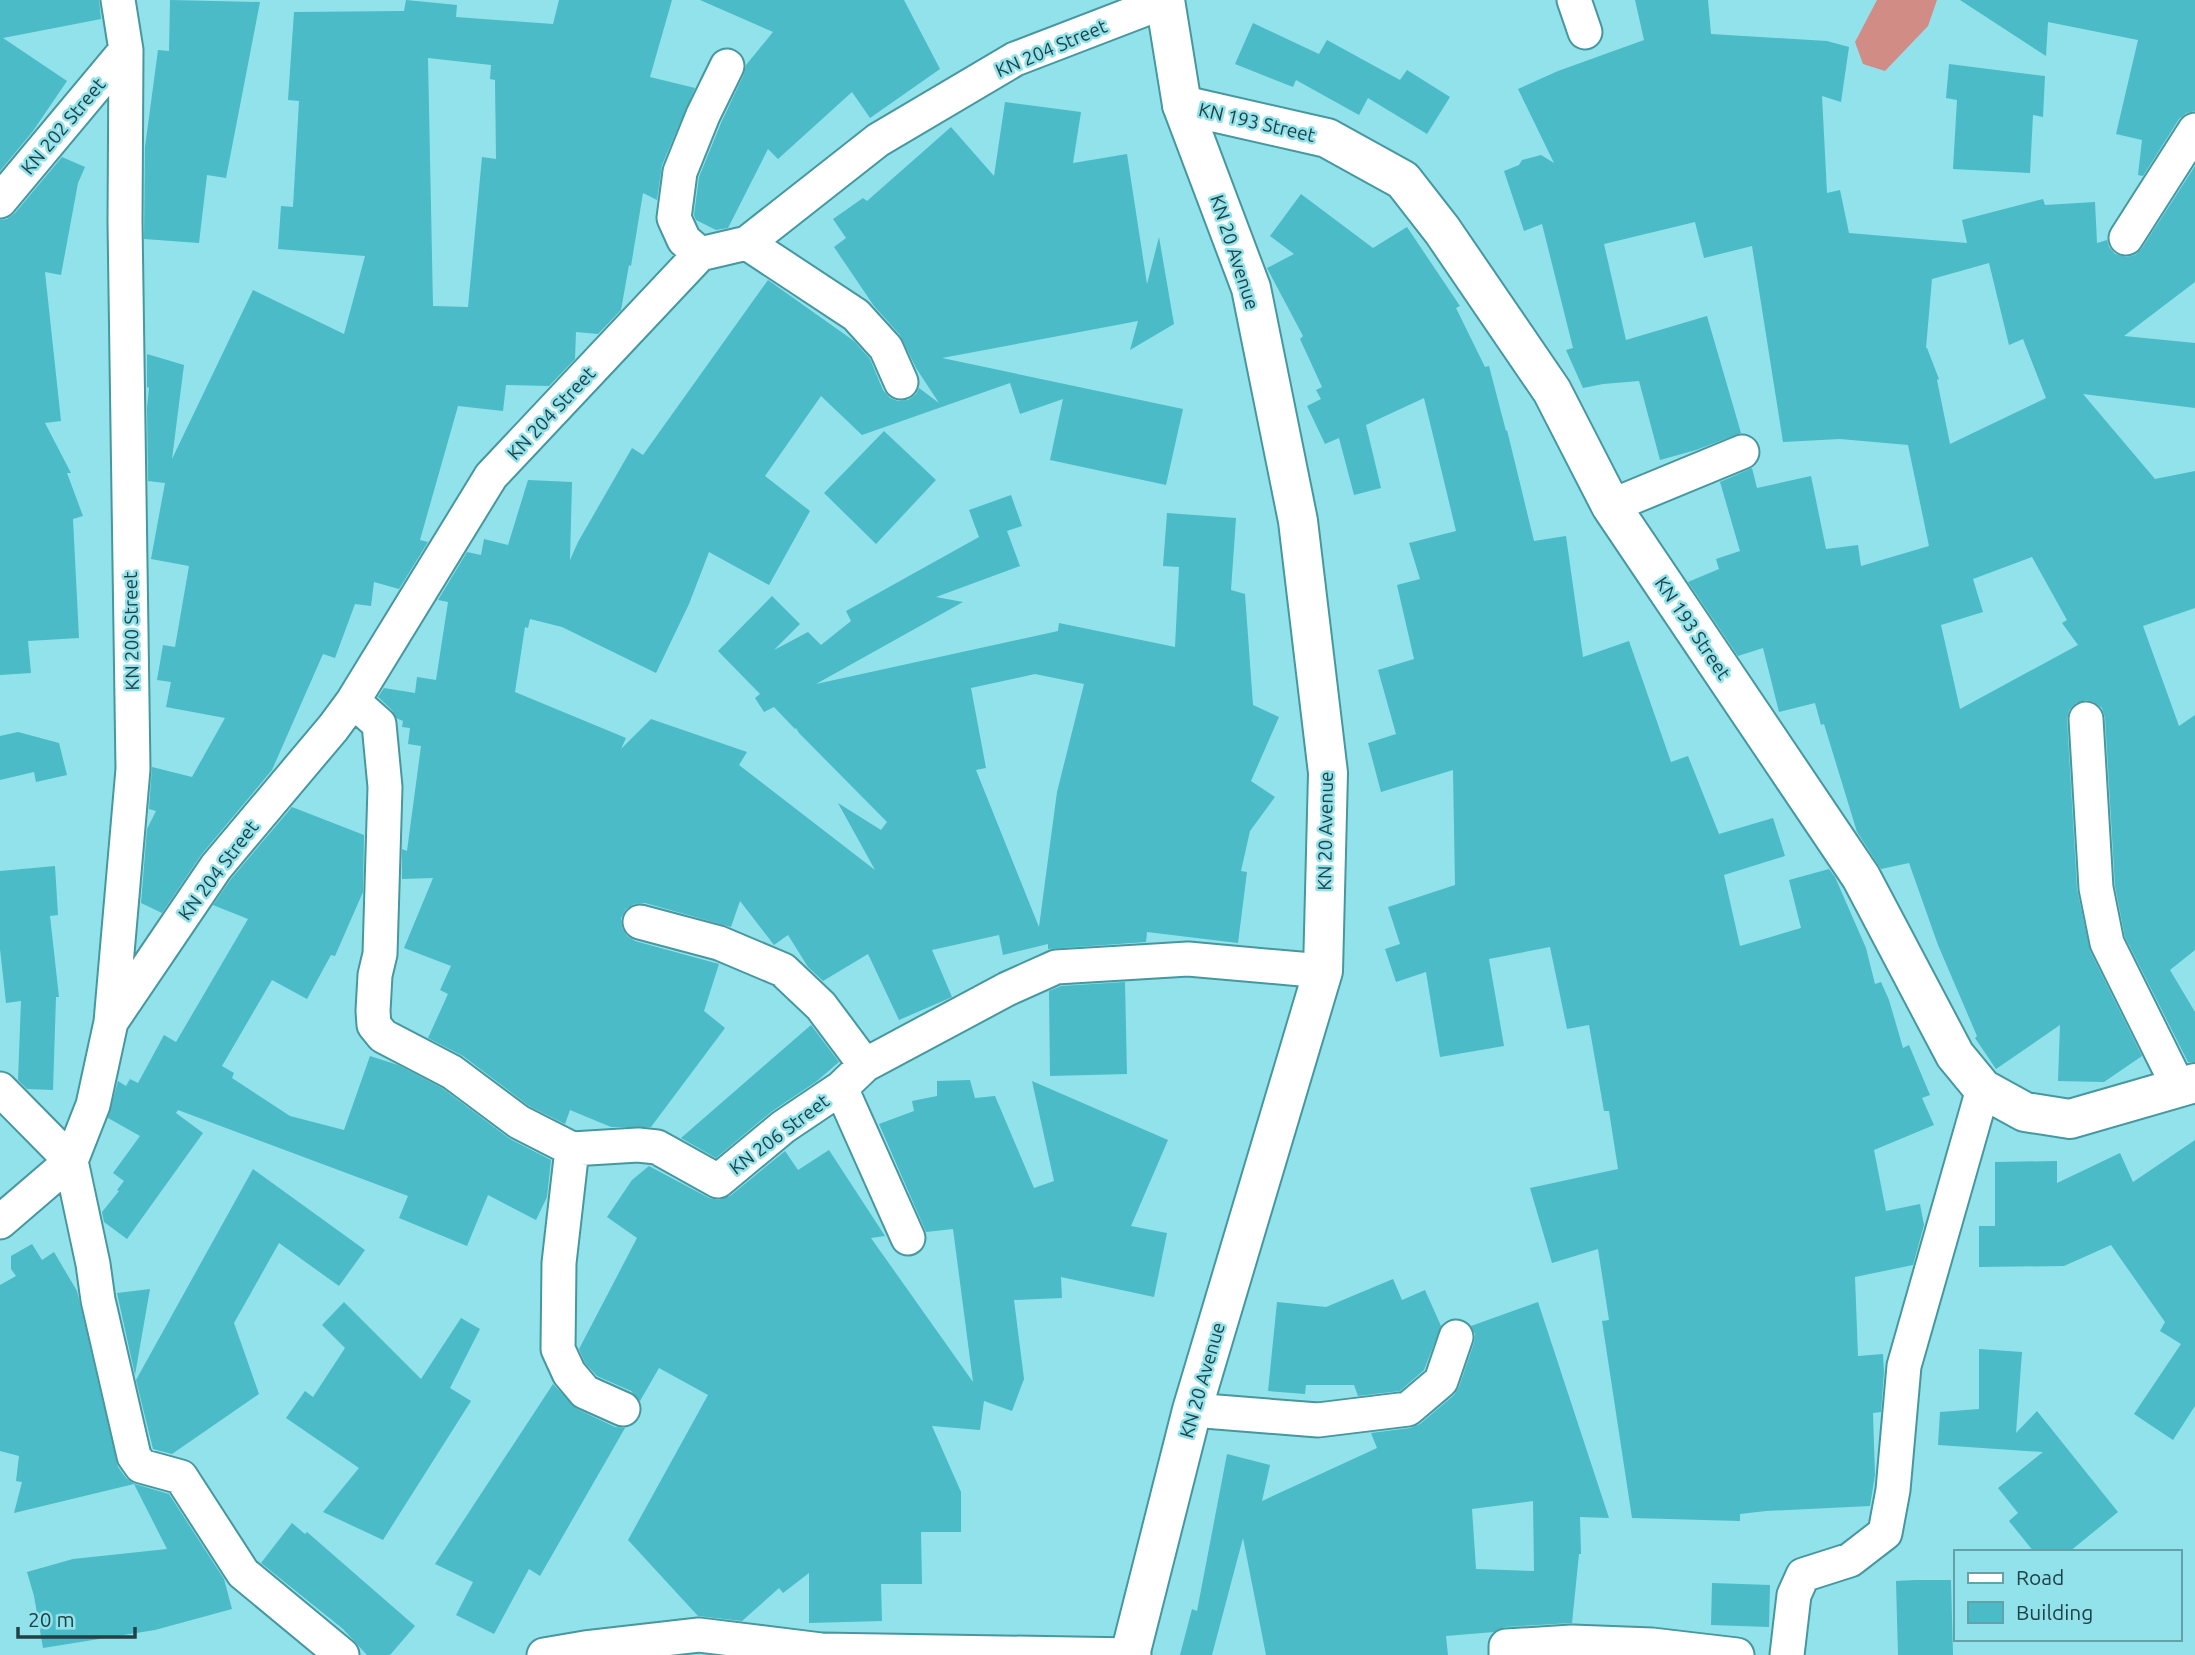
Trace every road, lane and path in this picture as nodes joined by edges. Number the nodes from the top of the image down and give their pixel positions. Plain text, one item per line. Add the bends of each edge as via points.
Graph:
1 (118, 0) edge
2 (1574, 0) edge
3 (1165, 1) edge
4 (1585, 32) dead end
5 (126, 50) junction
6 (727, 66) dead end
7 (1182, 105) junction
8 (2195, 130) edge
9 (0, 201) edge
10 (2126, 238) dead end
11 (747, 243) junction
12 (700, 254) junction
13 (901, 382) dead end
14 (1742, 452) dead end
15 (1611, 506) junction
16 (353, 701) junction
17 (2087, 719) dead end
18 (640, 922) dead end
19 (1323, 971) junction
20 (111, 1022) junction
21 (864, 1065) junction
22 (2187, 1085) edge
23 (841, 1088) junction
24 (1983, 1088) junction
25 (0, 1089) edge
26 (572, 1149) junction
27 (71, 1161) junction
28 (0, 1222) edge
29 (908, 1238) dead end
30 (1456, 1337) dead end
31 (623, 1409) dead end
32 (1192, 1410) junction
33 (342, 1655) edge
34 (544, 1655) edge
35 (1131, 1655) edge
36 (1506, 1655) edge
37 (1737, 1655) edge
38 (1787, 1655) edge

1 - 5 street, KN 200 Street
2 - 4 street
3 - 7 main road, KN 20 Avenue
3 - 11 street, KN 204 Street via 1015,59 878,140
5 - 9 street, KN 202 Street
5 - 20 street, KN 200 Street via 133,769
6 - 12 street via 680,172 674,218 684,240
7 - 15 main road, KN 193 Street via 1327,138 1403,180 1552,391
7 - 19 main road, KN 20 Avenue via 1251,288 1298,521 1328,773
8 - 10 street
11 - 12 street, KN 204 Street
11 - 13 street via 856,315 886,348
12 - 16 street, KN 204 Street via 491,476
14 - 15 street
15 - 24 main road, KN 193 Street via 1861,877 1955,1055
16 - 20 street, KN 204 Street via 216,867
16 - 26 street via 379,724 385,787 374,1025 383,1036 452,1072 519,1122
17 - 22 street via 2096,888 2107,943
18 - 21 street via 719,943 783,970 821,1006
19 - 21 street, KN 206 Street via 1188,960 1056,967
19 - 32 main road, KN 20 Avenue
20 - 27 street, KN 200 Street via 93,1105
21 - 23 street, KN 206 Street
22 - 24 main road, KN 193 Street via 2070,1119 2025,1112
23 - 26 street, KN 206 Street via 783,1127 718,1181 657,1147
23 - 29 street
24 - 38 street via 1904,1366 1885,1533 1850,1560 1803,1575 1794,1595
25 - 27 street
26 - 31 street via 559,1263 558,1349 585,1392
27 - 28 street, KN 200 Street
27 - 33 street via 134,1456 141,1466 181,1477 243,1573
30 - 32 street via 1441,1381 1408,1409 1318,1420
32 - 35 main road, KN 20 Avenue
34 - 35 street via 699,1635 821,1650
36 - 37 street via 1506,1646 1572,1642

